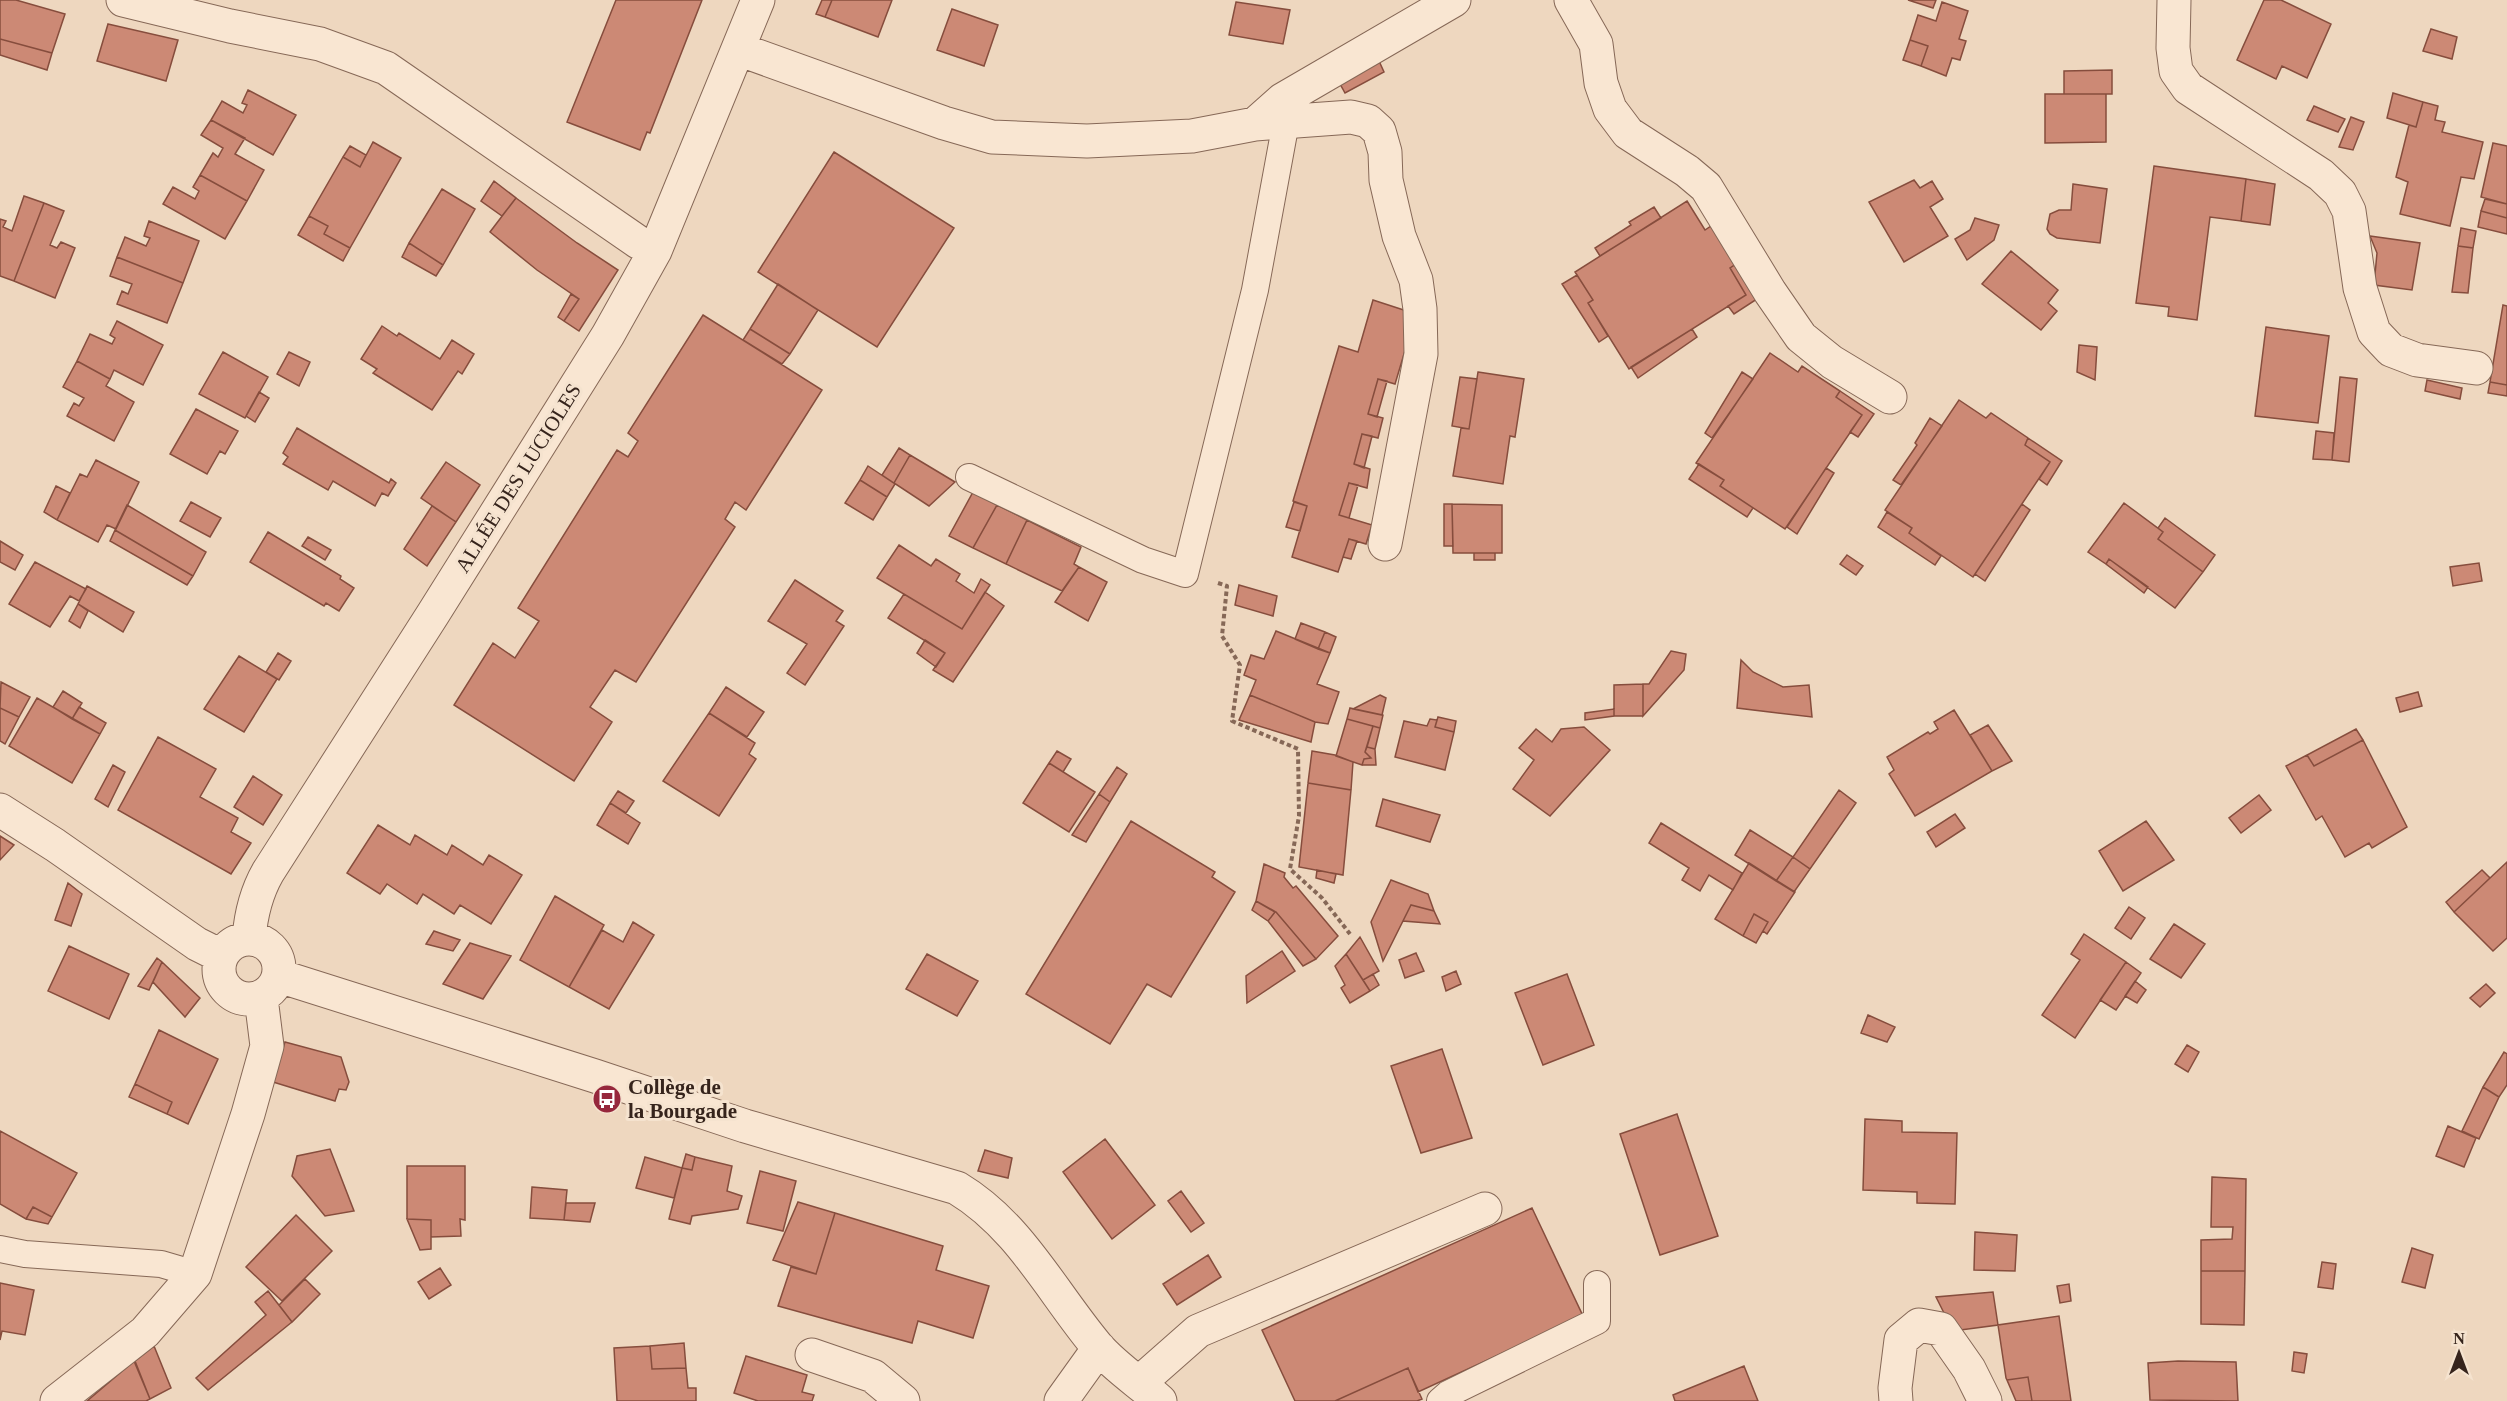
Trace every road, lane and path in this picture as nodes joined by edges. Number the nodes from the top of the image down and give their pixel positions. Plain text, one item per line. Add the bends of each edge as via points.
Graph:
1 (123, 0) edge
2 (758, 0) edge
3 (1454, 0) edge
4 (1571, 0) edge
5 (2174, 0) edge
6 (738, 49) junction
7 (1271, 123) junction
8 (655, 251) junction
9 (2476, 368) dead end
10 (1890, 397) dead end
11 (969, 477) dead end
12 (1385, 544) dead end
13 (1185, 574) junction
14 (0, 810) edge
15 (1350, 934) dead end
16 (249, 938) junction
17 (221, 956) junction
18 (270, 987) junction
19 (1485, 1209) dead end
20 (0, 1249) edge
21 (195, 1274) junction
22 (1598, 1284) dead end
23 (1099, 1348) junction
24 (812, 1355) dead end
25 (1149, 1392) edge
26 (57, 1401) edge
27 (903, 1401) edge
28 (1061, 1401) edge
29 (1440, 1401) edge
30 (1896, 1401) edge
31 (1985, 1401) edge

1 - 8 street via 320,44 386,68
2 - 6 street, ALLÉE DES LUCIOLES
3 - 7 street via 1282,100
4 - 10 street via 1596,44 1601,83 1610,109 1628,133 1706,187 1801,337 1832,362
5 - 9 street via 2176,70 2188,88 2321,175 2340,193 2349,211 2360,288 2374,332 2391,350 2417,360
6 - 7 street via 992,137 1087,141 1192,136
6 - 8 street, ALLÉE DES LUCIOLES
7 - 12 street via 1351,117 1368,121 1379,131 1385,152 1386,180 1399,236 1416,280 1421,354
7 - 13 lane via 1255,290
8 - 16 street, ALLÉE DES LUCIOLES via 608,334 268,872 258,891
11 - 13 lane via 1143,560
13 - 15 path via 1227,586 1222,636 1240,665 1232,721 1298,749 1299,816 1290,869 1322,898
14 - 17 street via 197,944
16 - 17 street via 233,943
16 - 18 street via 263,941 274,950 279,962
17 - 18 street via 218,970 222,984 232,995 246,1000
18 - 21 street via 267,1046
18 - 23 street via 595,1076 745,1126 957,1188 980,1202 1009,1229
19 - 25 street via 1198,1331
20 - 21 lane via 161,1264
21 - 26 street via 145,1332
22 - 29 lane via 1598,1321
23 - 25 street
23 - 28 street
24 - 27 street via 873,1376
30 - 31 street via 1901,1340 1919,1325 1941,1329 1969,1369

